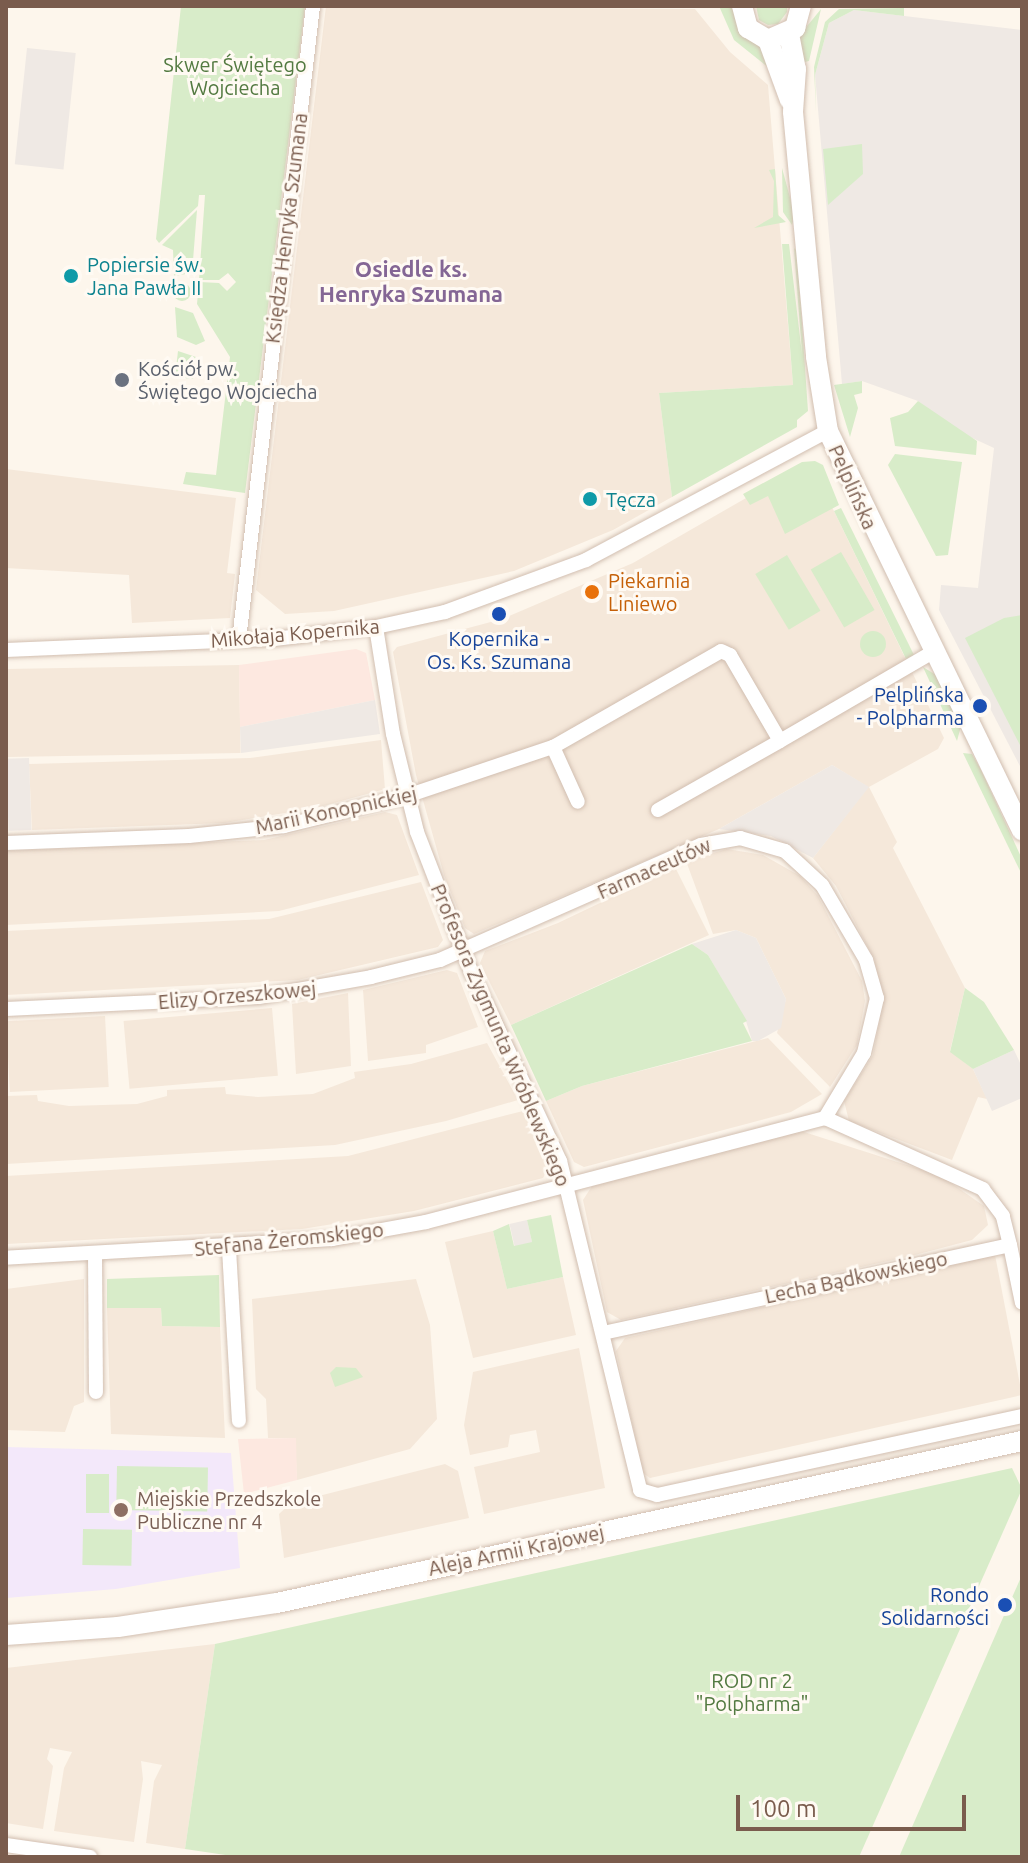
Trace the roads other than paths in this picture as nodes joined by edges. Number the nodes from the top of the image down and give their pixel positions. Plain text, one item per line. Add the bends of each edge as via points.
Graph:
1 (313, 6) edge
2 (742, 6) edge
3 (806, 8) edge
4 (789, 34) junction
5 (768, 40) junction
6 (793, 112) junction
7 (828, 431) junction
8 (376, 627) junction
9 (239, 640) junction
10 (6, 650) edge
11 (933, 652) junction
12 (780, 741) junction
13 (553, 747) junction
14 (407, 796) junction
15 (578, 802) dead end
16 (658, 810) dead end
17 (1022, 830) edge
18 (6, 843) edge
19 (462, 951) junction
20 (6, 1009) edge
21 (825, 1118) junction
22 (567, 1185) junction
23 (1010, 1245) junction
24 (229, 1249) junction
25 (95, 1254) junction
26 (6, 1258) edge
27 (1022, 1303) edge
28 (603, 1333) junction
29 (96, 1392) dead end
30 (1022, 1416) edge
31 (239, 1421) dead end
32 (1022, 1441) edge
33 (6, 1635) edge
34 (6, 1845) edge
35 (90, 1857) edge

1 - 9 street, Księdza Henryka Szumana
2 - 5 main road via 748,28
3 - 4 main road
4 - 5 main road
4 - 6 main road, Pelplińska via 796,69
5 - 6 main road, Pelplińska
6 - 7 main road, Pelplińska
7 - 8 street, Mikołaja Kopernika via 557,573 473,604
7 - 11 main road, Pelplińska
8 - 9 street, Mikołaja Kopernika
8 - 14 street, Profesora Zygmunta Wróblewskiego
9 - 10 street, Mikołaja Kopernika
11 - 12 street
11 - 17 main road, Pelplińska
12 - 13 street, Marii Konopnickiej via 730,655 721,651
12 - 16 street
13 - 14 street, Marii Konopnickiej
13 - 15 street
14 - 18 street, Marii Konopnickiej via 284,826 189,836
14 - 19 street, Profesora Zygmunta Wróblewskiego
19 - 20 street, Elizy Orzeszkowej via 300,992
19 - 21 street, Farmaceutów via 701,845 740,838 775,845 822,885 875,983 868,1041
19 - 22 street, Profesora Zygmunta Wróblewskiego
21 - 22 street
21 - 23 street via 949,1171 989,1196 1003,1216
22 - 24 street, Stefana Żeromskiego via 426,1222
22 - 28 street, Profesora Zygmunta Wróblewskiego
23 - 27 street
23 - 28 street, Lecha Bądkowskiego
24 - 25 street, Stefana Żeromskiego
24 - 31 street
25 - 26 street, Stefana Żeromskiego
25 - 29 street
28 - 30 street, Profesora Zygmunta Wróblewskiego via 640,1490 657,1495
32 - 33 main road, Aleja Armii Krajowej via 277,1603 118,1627
34 - 35 street

